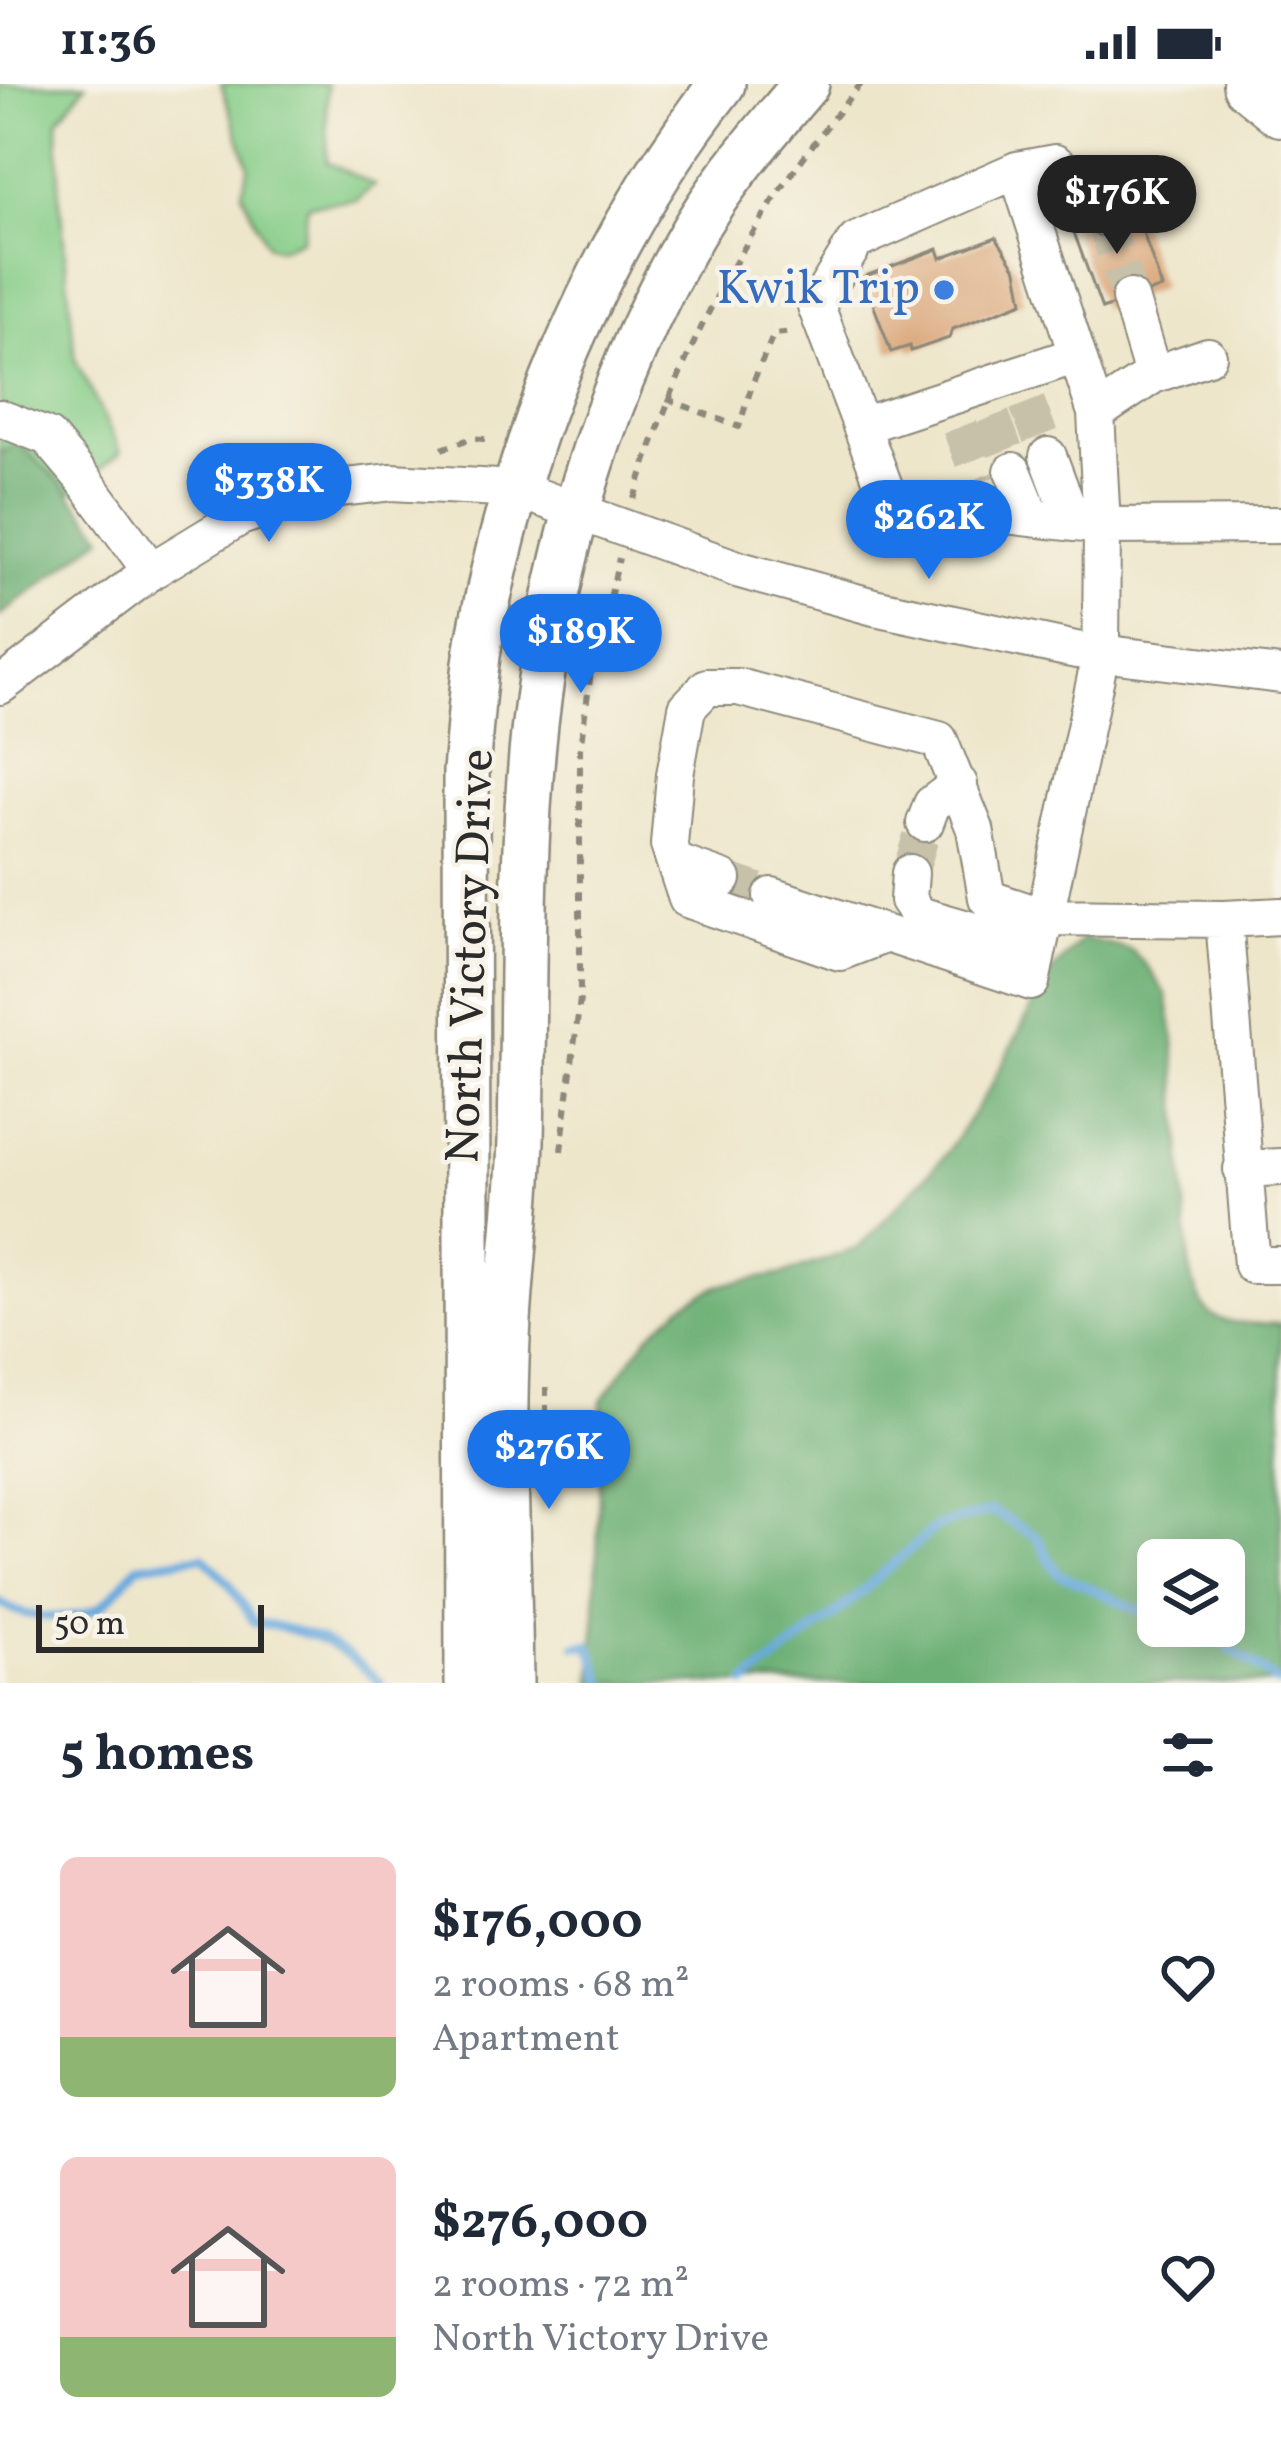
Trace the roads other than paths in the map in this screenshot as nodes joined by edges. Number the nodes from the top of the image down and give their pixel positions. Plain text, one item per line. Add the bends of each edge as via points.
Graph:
1 (722, 84) edge
2 (806, 84) edge
3 (1250, 84) edge
4 (1281, 109) edge
5 (1017, 170) junction
6 (1102, 218) tunnel mouth
7 (1130, 298) tunnel mouth
8 (1077, 355) junction
9 (1208, 356) dead end
10 (1153, 376) junction
11 (1096, 413) junction
12 (0, 418) edge
13 (861, 426) junction
14 (1048, 456) tunnel mouth
15 (516, 489) junction
16 (574, 512) junction
17 (1087, 524) junction
18 (1281, 524) edge
19 (151, 571) junction
20 (1101, 653) junction
21 (1281, 675) edge
22 (0, 686) edge
23 (959, 784) junction
24 (925, 823) tunnel mouth
25 (675, 862) junction
26 (910, 873) tunnel mouth
27 (723, 879) tunnel mouth
28 (772, 896) tunnel mouth
29 (1281, 916) edge
30 (1225, 920) junction
31 (884, 935) junction
32 (1037, 949) junction
33 (1281, 1167) edge
34 (1242, 1169) junction
35 (1281, 1265) edge
36 (487, 1343) junction
37 (468, 1683) edge
38 (510, 1683) edge

1 - 15 main road, North Victory Drive via 595,281
2 - 16 main road, North Victory Drive via 692,232 640,335
3 - 4 highway
5 - 6 street via 1055,163 1090,188
5 - 8 street
5 - 13 street via 856,241 816,306
7 - 10 street
8 - 11 street
8 - 13 street via 1022,389 970,407
9 - 10 street
10 - 11 street
11 - 17 street
12 - 19 street via 48,437
13 - 17 street via 890,502 995,489 1032,518
14 - 17 street
15 - 16 street
15 - 19 street via 392,482 320,490 239,518
15 - 36 main road, North Victory Drive via 478,649 466,771
16 - 20 street via 874,607
16 - 36 main road, North Victory Drive via 535,724 521,1145
17 - 18 street
17 - 20 street
19 - 22 street
20 - 21 street
20 - 32 street
23 - 24 street via 932,804
23 - 25 street via 939,740 707,687 687,708 669,845
23 - 32 street via 976,829 986,898
25 - 27 street
25 - 31 street via 687,899 787,937 840,952
26 - 32 street via 908,900 919,915
28 - 31 street
29 - 30 street
30 - 32 street
30 - 34 street
31 - 32 street
33 - 34 street
34 - 35 street via 1252,1265
36 - 37 main road, North Victory Drive
36 - 38 main road, North Victory Drive

